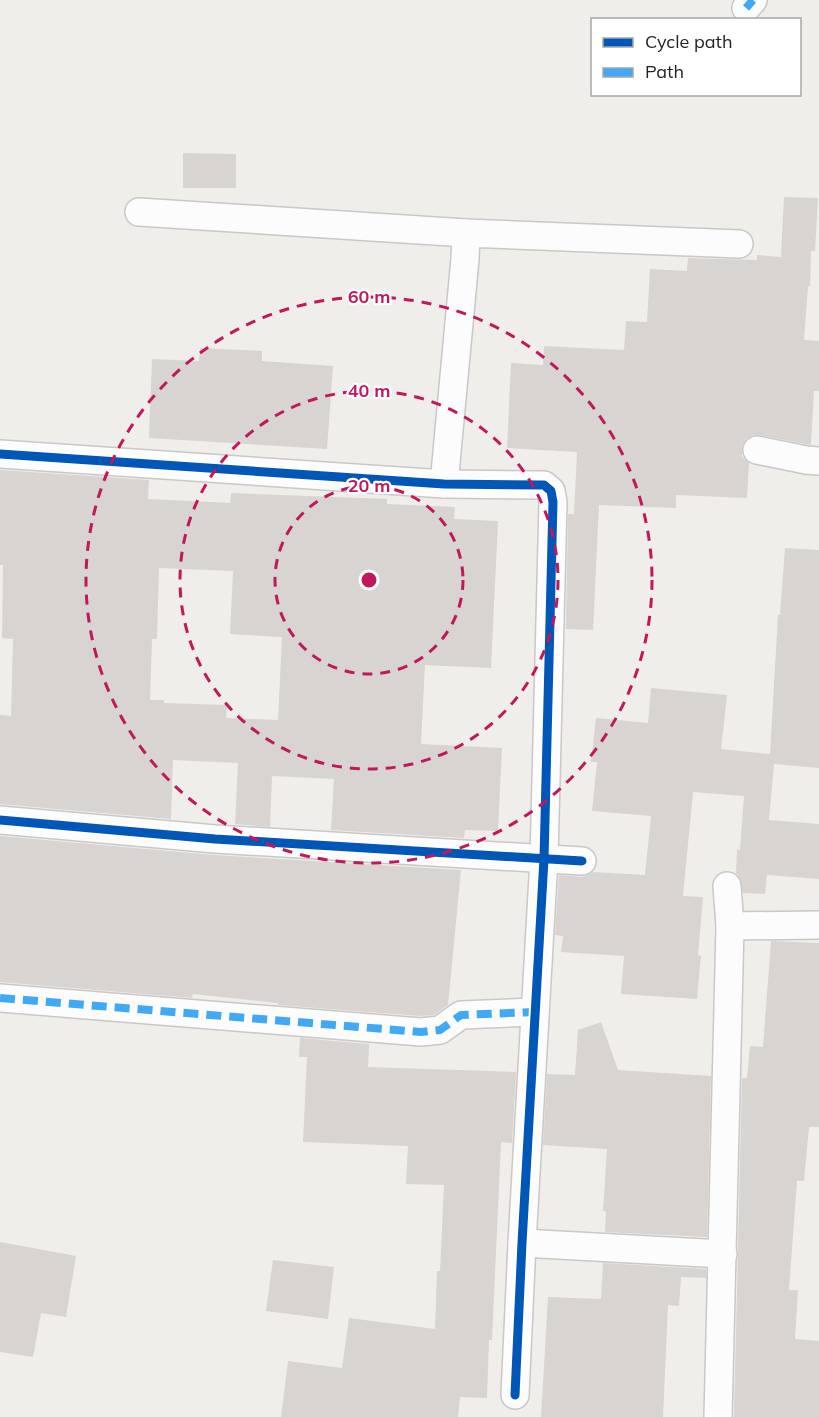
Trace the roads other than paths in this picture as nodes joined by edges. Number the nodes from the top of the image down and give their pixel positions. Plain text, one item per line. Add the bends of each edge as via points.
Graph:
1 (138, 212) dead end
2 (466, 232) junction
3 (740, 244) dead end
4 (757, 450) dead end
5 (0, 454) edge
6 (819, 461) edge
7 (444, 484) junction
8 (0, 820) edge
9 (544, 859) junction
10 (582, 861) dead end
11 (727, 886) dead end
12 (819, 925) edge
13 (730, 926) junction
14 (0, 998) edge
15 (536, 1012) junction
16 (522, 1244) junction
17 (723, 1254) junction
18 (515, 1395) dead end
19 (718, 1417) edge

1 - 2 street
2 - 3 street
2 - 7 street
4 - 6 street
5 - 7 street
7 - 9 street via 544,485 551,491
8 - 9 street
9 - 10 street
9 - 15 street
11 - 13 street
12 - 13 street
13 - 17 street
14 - 15 street via 422,1032 440,1030 461,1015
15 - 16 street
16 - 17 street
16 - 18 street
17 - 19 street

